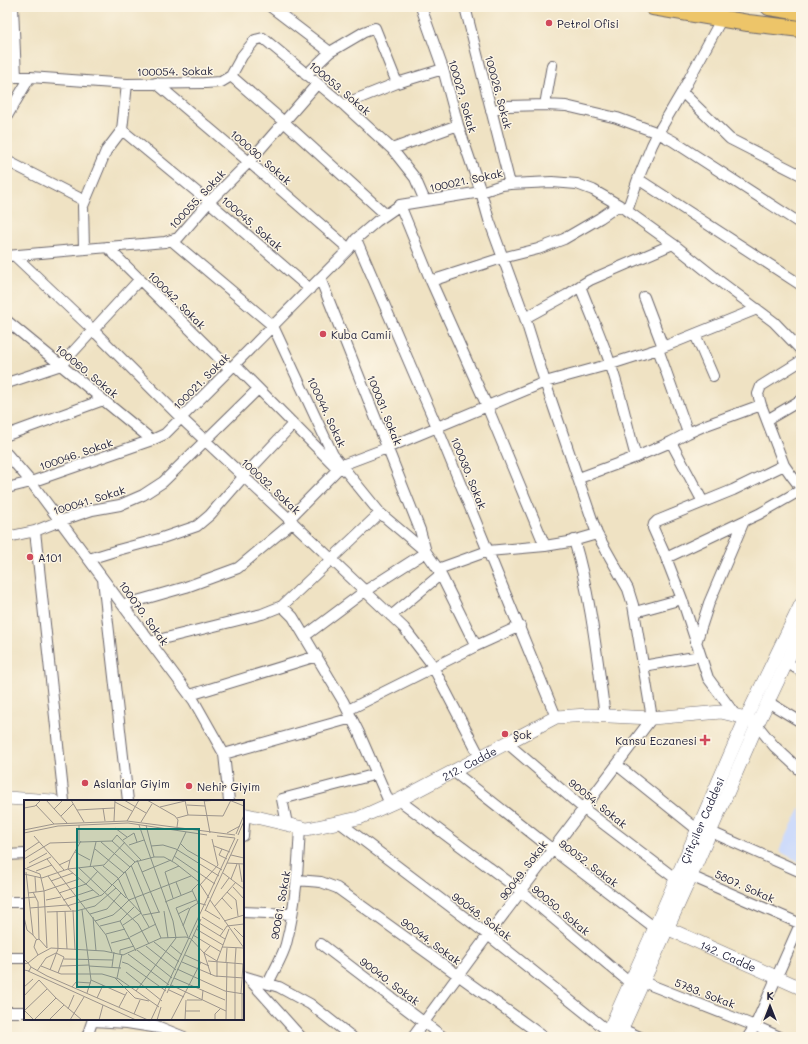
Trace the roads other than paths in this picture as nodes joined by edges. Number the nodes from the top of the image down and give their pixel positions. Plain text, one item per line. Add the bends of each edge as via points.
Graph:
1 (13, 7) edge
2 (271, 7) edge
3 (421, 7) edge
4 (465, 7) edge
5 (653, 7) edge
6 (769, 7) edge
7 (801, 12) edge
8 (722, 18) junction
9 (801, 29) edge
10 (330, 52) junction
11 (552, 65) dead end
12 (443, 69) junction
13 (306, 75) junction
14 (231, 76) junction
15 (12, 77) edge
16 (30, 77) junction
17 (156, 83) junction
18 (396, 83) junction
19 (127, 84) junction
20 (317, 84) junction
21 (682, 92) junction
22 (545, 105) junction
23 (345, 106) junction
24 (492, 111) junction
25 (7, 116) edge
26 (284, 122) junction
27 (458, 125) junction
28 (122, 130) junction
29 (658, 133) junction
30 (392, 149) junction
31 (7, 161) edge
32 (249, 162) junction
33 (801, 175) edge
34 (638, 179) junction
35 (510, 184) junction
36 (481, 192) junction
37 (85, 201) junction
38 (425, 201) junction
39 (209, 202) junction
40 (400, 205) junction
41 (623, 208) junction
42 (385, 214) junction
43 (801, 224) edge
44 (356, 239) junction
45 (171, 240) junction
46 (673, 244) junction
47 (107, 247) junction
48 (84, 249) junction
49 (349, 249) junction
50 (11, 256) edge
51 (502, 258) junction
52 (320, 278) junction
53 (140, 279) junction
54 (431, 281) junction
55 (801, 285) edge
56 (580, 286) junction
57 (310, 289) junction
58 (644, 297) dead end
59 (757, 309) junction
60 (525, 318) junction
61 (9, 325) edge
62 (273, 326) junction
63 (93, 330) junction
64 (695, 334) junction
65 (660, 348) junction
66 (801, 350) edge
67 (801, 361) edge
68 (610, 364) junction
69 (61, 365) junction
70 (233, 367) junction
71 (713, 376) dead end
72 (545, 382) junction
73 (7, 383) edge
74 (258, 388) junction
75 (103, 400) junction
76 (801, 400) edge
77 (761, 405) junction
78 (487, 406) junction
79 (181, 418) junction
80 (767, 420) junction
81 (293, 424) junction
82 (437, 427) junction
83 (688, 433) junction
84 (7, 435) edge
85 (152, 440) junction
86 (206, 441) junction
87 (671, 442) junction
88 (387, 448) junction
89 (7, 454) edge
90 (636, 457) junction
91 (784, 465) junction
92 (339, 466) junction
93 (244, 476) junction
94 (579, 478) junction
95 (31, 482) junction
96 (7, 488) edge
97 (801, 489) edge
98 (703, 502) junction
99 (380, 513) junction
100 (291, 520) junction
101 (60, 521) junction
102 (744, 521) junction
103 (35, 532) junction
104 (597, 534) junction
105 (7, 537) edge
106 (574, 540) junction
107 (545, 546) junction
108 (488, 551) junction
109 (426, 552) junction
110 (331, 558) junction
111 (666, 558) junction
112 (89, 559) junction
113 (440, 572) junction
114 (103, 578) junction
115 (365, 591) junction
116 (682, 599) junction
117 (801, 604) edge
118 (123, 605) junction
119 (282, 606) junction
120 (634, 612) junction
121 (391, 616) junction
122 (520, 626) junction
123 (801, 632) edge
124 (305, 636) junction
125 (150, 642) junction
126 (696, 643) junction
127 (476, 646) junction
128 (317, 656) junction
129 (700, 656) junction
130 (786, 662) junction
131 (643, 666) junction
132 (433, 667) junction
133 (801, 671) edge
134 (190, 695) junction
135 (768, 702) junction
136 (350, 714) junction
137 (605, 716) junction
138 (556, 717) junction
139 (652, 718) junction
140 (746, 720) junction
141 (801, 722) edge
142 (507, 743) junction
143 (224, 754) junction
144 (480, 757) junction
145 (617, 765) junction
146 (453, 771) junction
147 (801, 771) edge
148 (377, 774) junction
149 (7, 798) edge
150 (38, 800) edge
151 (64, 800) edge
152 (128, 800) edge
153 (229, 800) edge
154 (394, 802) junction
155 (584, 809) junction
156 (244, 814) edge
157 (339, 822) junction
158 (286, 824) junction
159 (300, 827) junction
160 (698, 830) junction
161 (711, 832) junction
162 (553, 850) junction
163 (24, 854) edge
164 (7, 855) edge
165 (801, 872) edge
166 (682, 875) junction
167 (297, 880) junction
168 (522, 892) junction
169 (7, 902) edge
170 (24, 902) edge
171 (244, 912) edge
172 (292, 914) junction
173 (801, 923) edge
174 (660, 926) junction
175 (488, 936) junction
176 (322, 944) dead end
177 (7, 958) edge
178 (24, 958) edge
179 (459, 976) junction
180 (245, 977) edge
181 (776, 977) junction
182 (643, 982) junction
183 (630, 983) junction
184 (268, 984) junction
185 (801, 988) edge
186 (7, 1012) edge
187 (24, 1012) edge
188 (93, 1020) edge
189 (143, 1020) edge
190 (424, 1022) junction
191 (755, 1026) junction
192 (158, 1028) junction
193 (170, 1034) edge
194 (613, 1034) edge
195 (87, 1037) edge
196 (184, 1037) edge
197 (301, 1037) edge
198 (352, 1037) edge
199 (414, 1037) edge
200 (443, 1037) edge
201 (544, 1037) edge
202 (640, 1037) edge
203 (748, 1037) edge
204 (780, 1037) edge

1 - 15 street
2 - 10 street
3 - 12 street, 100027. Sokak
4 - 24 street, 100026. Sokak
5 - 8 main road
6 - 7 main road
8 - 9 main road
8 - 21 street
10 - 13 street
10 - 18 street via 375,28
11 - 22 street
12 - 18 street
12 - 27 street, 100027. Sokak
13 - 14 street, 100053. Sokak via 263,38 255,40
13 - 20 street, 100053. Sokak
14 - 17 street, 100054. Sokak via 221,82
14 - 26 street
15 - 16 street, 100054. Sokak
16 - 19 street, 100054. Sokak
16 - 25 street
17 - 19 street, 100054. Sokak
17 - 32 street, 100030. Sokak
18 - 23 street
19 - 28 street
20 - 23 street, 100053. Sokak
20 - 26 street, 100055. Sokak
21 - 29 street
21 - 33 street via 730,139
22 - 24 street via 508,106
22 - 29 street via 566,106 617,118
23 - 30 street, 100053. Sokak
24 - 35 street, 100026. Sokak
26 - 32 street, 100055. Sokak
26 - 42 street
27 - 30 street
27 - 36 street, 100027. Sokak
28 - 37 street via 106,151
28 - 39 street, 100045. Sokak
29 - 34 street
29 - 43 street
30 - 38 street, 100053. Sokak via 415,178
31 - 37 street
32 - 39 street, 100055. Sokak
32 - 49 street, 100030. Sokak
34 - 41 street
34 - 55 street
35 - 36 street, 100021. Sokak
35 - 41 street, 100021. Sokak via 577,184 593,190
36 - 38 street, 100021. Sokak
36 - 51 street, 100027. Sokak
37 - 48 street
38 - 40 street, 100021. Sokak
39 - 45 street, 100055. Sokak via 178,238
39 - 57 street, 100045. Sokak
40 - 42 street, 100021. Sokak
40 - 54 street
41 - 46 street, 100021. Sokak
41 - 51 street via 564,239
42 - 44 street, 100021. Sokak
44 - 49 street, 100021. Sokak
44 - 82 street, 100030. Sokak
45 - 47 street, 100055. Sokak
45 - 62 street, 100044. Sokak
46 - 56 street
46 - 59 street, 100021. Sokak
47 - 48 street, 100055. Sokak
47 - 53 street, 100042. Sokak
48 - 50 street, 100055. Sokak
49 - 52 street, 100021. Sokak
50 - 63 street, 100032. Sokak
51 - 54 street
51 - 60 street, 100027. Sokak
52 - 57 street, 100021. Sokak
52 - 88 street, 100031. Sokak
53 - 63 street
53 - 70 street, 100042. Sokak
54 - 78 street
56 - 60 street
56 - 68 street
57 - 62 street, 100021. Sokak
58 - 65 street
59 - 64 street
59 - 66 street, 100021. Sokak via 774,322
60 - 72 street, 100027. Sokak
61 - 69 street, 100060. Sokak
62 - 70 street, 100021. Sokak
62 - 92 street, 100044. Sokak
63 - 69 street
63 - 79 street, 100032. Sokak
64 - 65 street
64 - 71 street
65 - 68 street
65 - 83 street
67 - 77 street via 761,386 758,394
68 - 72 street
68 - 90 street
69 - 73 street
69 - 75 street, 100060. Sokak
70 - 74 street, 100042. Sokak
70 - 79 street, 100021. Sokak
72 - 78 street
72 - 94 street, 100027. Sokak
74 - 81 street, 100042. Sokak
74 - 86 street, 100041. Sokak
75 - 84 street
75 - 85 street, 100060. Sokak
76 - 80 street
77 - 80 street
77 - 83 street
78 - 82 street
78 - 107 street
79 - 85 street, 100021. Sokak via 165,434
79 - 86 street, 100032. Sokak
80 - 91 street
81 - 92 street, 100042. Sokak
81 - 93 street
82 - 88 street
82 - 108 street, 100030. Sokak
83 - 87 street
85 - 95 street, 100046. Sokak
86 - 93 street, 100032. Sokak
86 - 101 street, 100041. Sokak via 163,482 143,495 120,505 92,510
87 - 90 street
87 - 98 street
88 - 92 street
88 - 109 street, 100031. Sokak via 420,530
89 - 95 street, 100070. Sokak
90 - 94 street
91 - 97 street
91 - 98 street
92 - 99 street, 100044. Sokak
92 - 100 street
93 - 100 street, 100032. Sokak
93 - 112 street via 210,516 197,526
94 - 104 street, 100027. Sokak
95 - 96 street, 100046. Sokak
95 - 101 street, 100070. Sokak
97 - 102 street
98 - 111 street via 654,524 653,528
99 - 109 street, 100044. Sokak
99 - 110 street
100 - 110 street, 100032. Sokak
100 - 118 street via 238,568 186,587
101 - 103 street, 100041. Sokak
101 - 112 street, 100070. Sokak
102 - 111 street
102 - 126 street via 709,604
103 - 105 street, 100041. Sokak
103 - 151 street
104 - 106 street
104 - 120 street, 100027. Sokak via 628,589
106 - 107 street
106 - 137 street via 591,613
107 - 108 street
108 - 113 street
108 - 122 street, 100030. Sokak
109 - 113 street, 100044. Sokak
109 - 115 street
110 - 115 street, 100032. Sokak
110 - 119 street
111 - 116 street
112 - 114 street, 100070. Sokak
113 - 121 street
113 - 127 street, 100044. Sokak
114 - 118 street, 100070. Sokak
114 - 152 street
115 - 121 street, 100032. Sokak
115 - 124 street
116 - 120 street
116 - 126 street
117 - 140 street, Çiftçiler Caddesi
118 - 125 street, 100070. Sokak
119 - 124 street via 293,617
119 - 125 street via 262,614
120 - 131 street, 100027. Sokak
121 - 132 street, 100032. Sokak via 404,628
122 - 127 street
122 - 138 street, 100030. Sokak
123 - 130 street, Çiftçiler Caddesi
124 - 128 street
125 - 134 street, 100070. Sokak
126 - 129 street
127 - 132 street
128 - 134 street
128 - 136 street
129 - 131 street
129 - 140 street via 708,678
130 - 133 street
130 - 135 street, Çiftçiler Caddesi
131 - 139 street, 100027. Sokak
132 - 136 street
132 - 144 street, 100032. Sokak
134 - 143 street, 100070. Sokak
135 - 140 street, Çiftçiler Caddesi
135 - 141 street
136 - 143 street
136 - 148 street
137 - 138 street, 212. Cadde
137 - 139 street, 212. Cadde
138 - 142 street, 212. Cadde
139 - 140 street, 212. Cadde via 720,712
139 - 145 street, 90049. Sokak
140 - 147 street
140 - 160 street, Çiftçiler Caddesi
140 - 161 street, Çiftçiler Caddesi
142 - 144 street, 212. Cadde
142 - 155 street, 90054. Sokak
143 - 153 street, 100070. Sokak
144 - 146 street, 212. Cadde
145 - 155 street, 90049. Sokak
145 - 160 street
146 - 154 street, 212. Cadde
146 - 162 street, 90052. Sokak
148 - 154 street
148 - 158 street via 282,799
149 - 150 street
154 - 157 street, 212. Cadde via 359,818
154 - 168 street, 90050. Sokak
155 - 162 street, 90049. Sokak
155 - 166 street, 90054. Sokak
156 - 158 street, 212. Cadde
157 - 159 street, 212. Cadde via 307,829
157 - 175 street, 90048. Sokak
158 - 159 street, 212. Cadde
159 - 167 street, 90061. Sokak
160 - 166 street, Çiftçiler Caddesi
161 - 165 street
161 - 166 street, Çiftçiler Caddesi
162 - 168 street, 90049. Sokak
162 - 174 street, 90052. Sokak
163 - 164 street
166 - 173 street, 5807. Sokak
166 - 174 street, Çiftçiler Caddesi
167 - 172 street, 90061. Sokak
167 - 179 street, 90044. Sokak via 322,882 337,888
168 - 175 street, 90049. Sokak
168 - 183 street, 90050. Sokak
169 - 170 street
171 - 172 street
172 - 184 street, 90061. Sokak via 286,946
173 - 181 street
174 - 181 street, 142. Cadde
174 - 182 street, Çiftçiler Caddesi
174 - 183 street, Çiftçiler Caddesi
175 - 179 street, 90049. Sokak
175 - 194 street, 90048. Sokak
176 - 190 street, 90040. Sokak
177 - 178 street
179 - 190 street, 90049. Sokak
179 - 201 street, 90044. Sokak
180 - 184 street
180 - 197 street
181 - 185 street, 142. Cadde
181 - 191 street
182 - 191 street, 5783. Sokak
182 - 194 street, Çiftçiler Caddesi
183 - 194 street, Çiftçiler Caddesi
184 - 198 street via 279,987 310,1004
186 - 187 street
188 - 192 street
188 - 195 street
189 - 192 street
190 - 199 street, 90049. Sokak
190 - 200 street, 90040. Sokak
191 - 203 street
191 - 204 street, 5783. Sokak
192 - 193 street
193 - 196 street
194 - 202 street, 90048. Sokak

